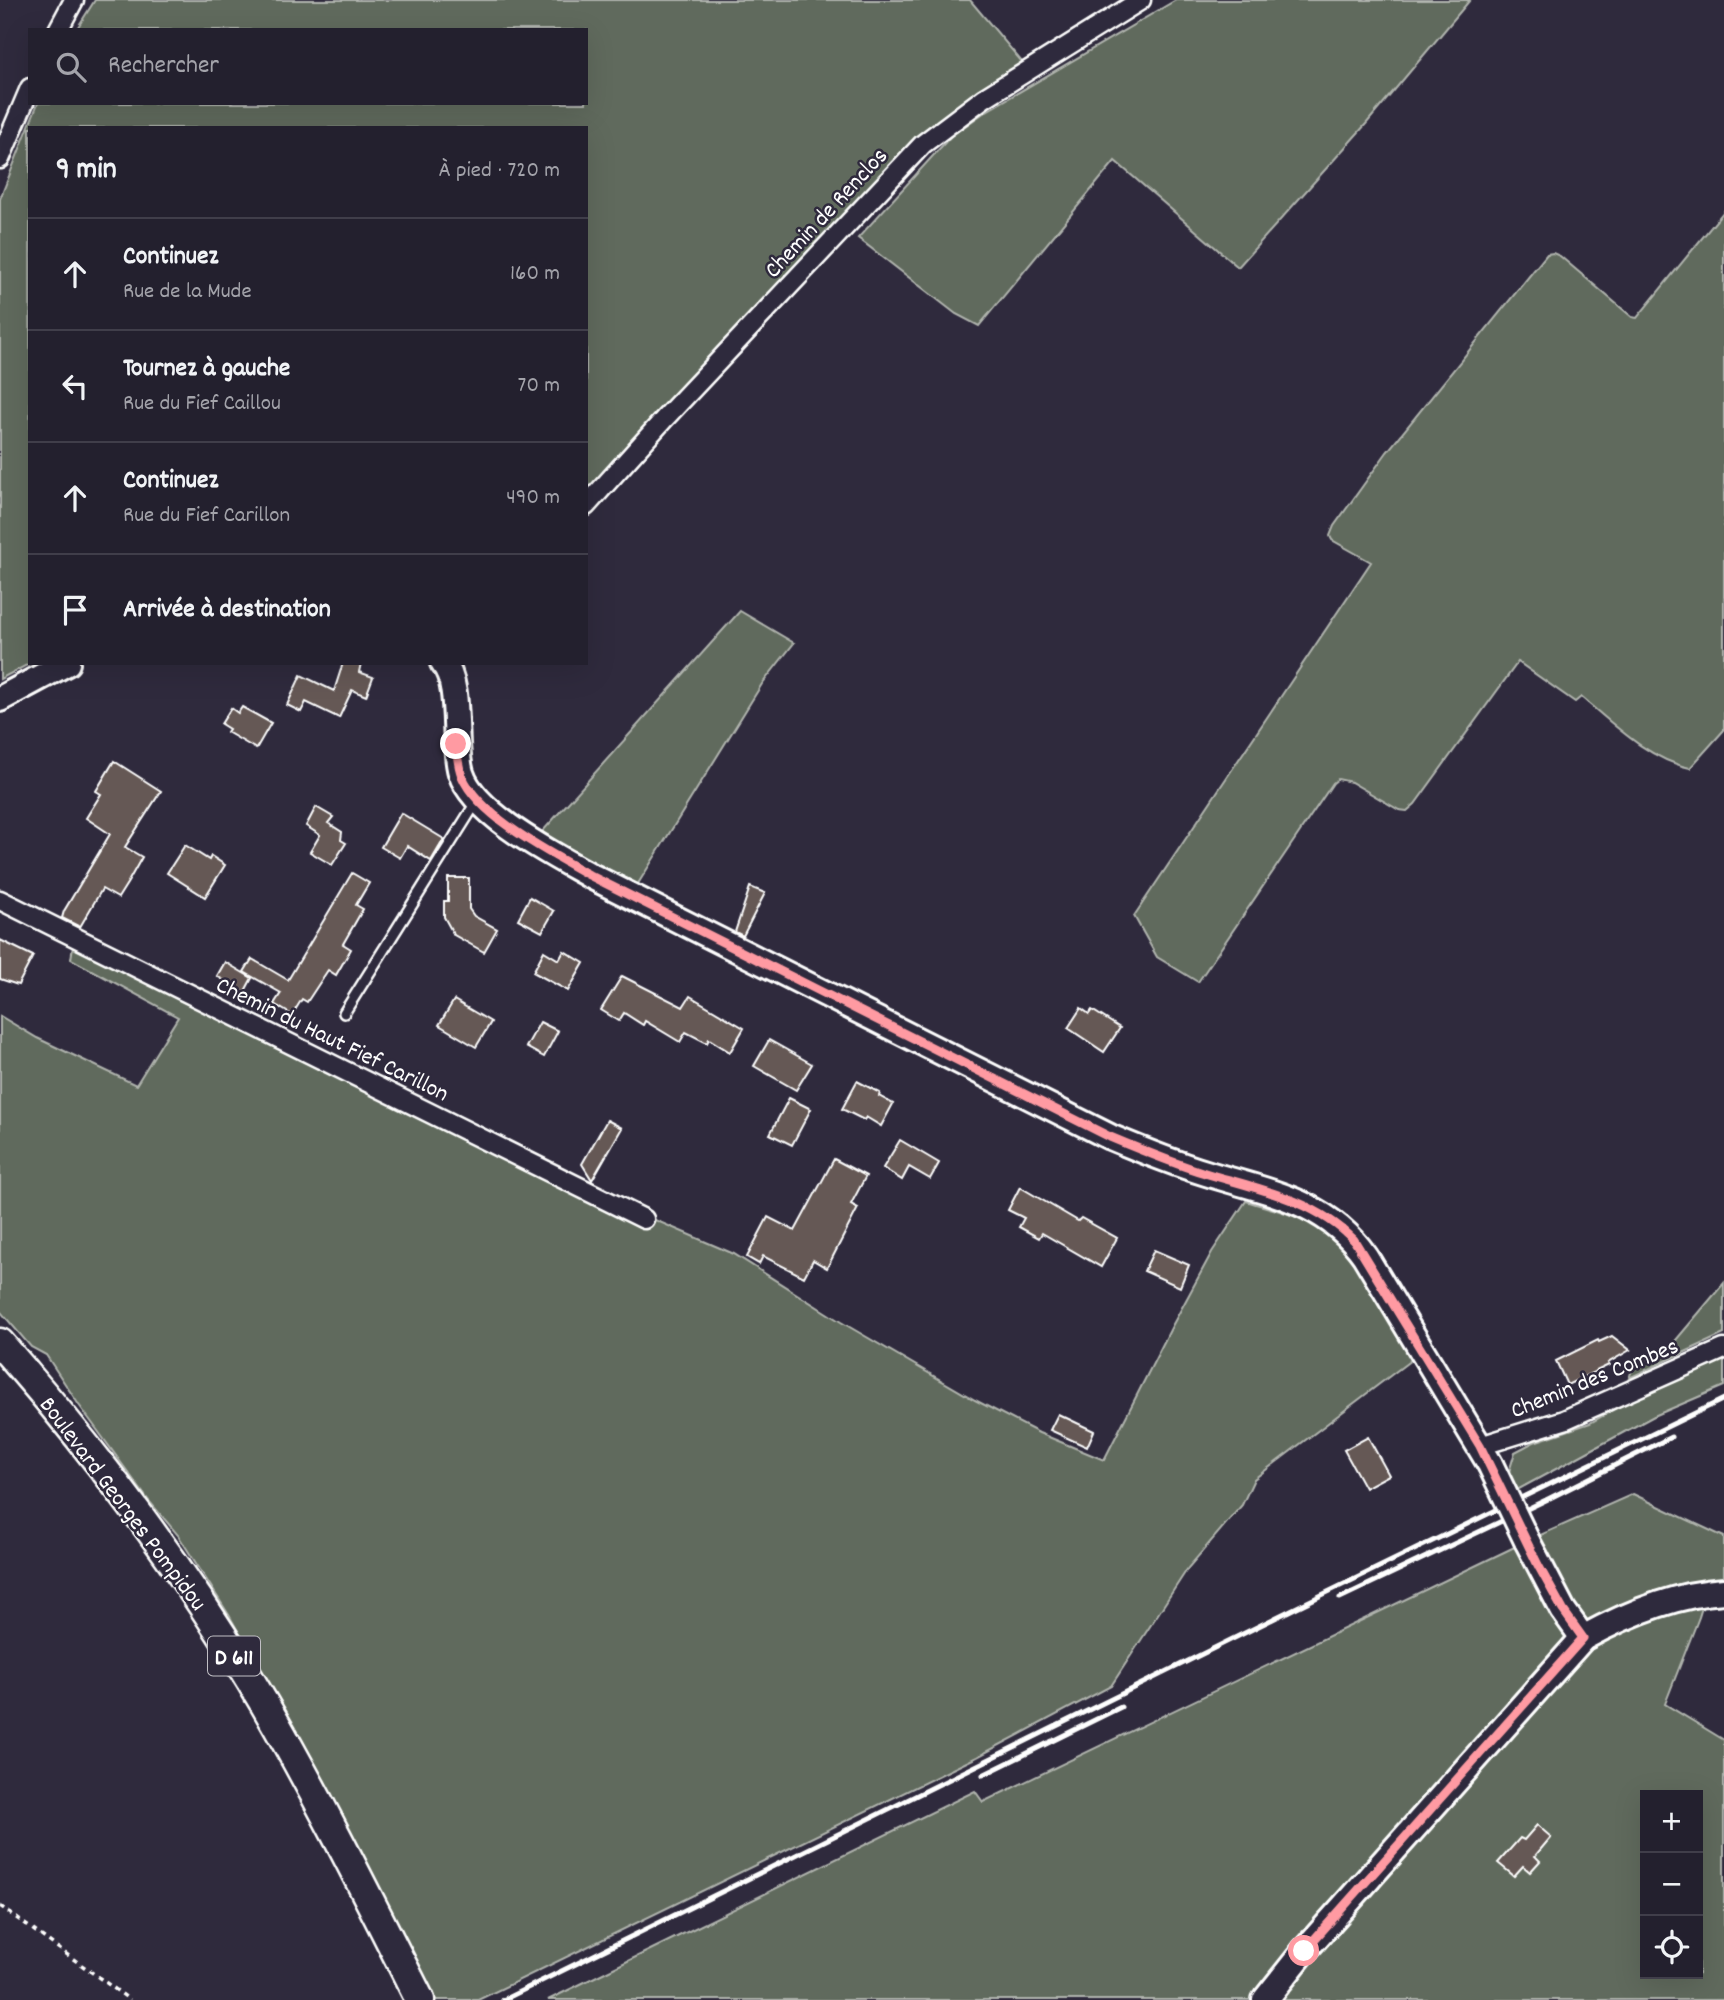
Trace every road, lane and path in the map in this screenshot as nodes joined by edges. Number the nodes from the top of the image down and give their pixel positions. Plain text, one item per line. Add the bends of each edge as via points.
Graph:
1 (74, 0) edge
2 (1141, 0) edge
3 (59, 28) edge
4 (28, 93) edge
5 (0, 159) edge
6 (588, 504) edge
7 (63, 665) edge
8 (444, 665) edge
9 (0, 699) edge
10 (478, 800) junction
11 (0, 900) edge
12 (344, 1013) dead end
13 (644, 1219) dead end
14 (0, 1343) edge
15 (1724, 1349) edge
16 (0, 1364) edge
17 (0, 1370) edge
18 (74, 1451) junction
19 (1485, 1455) junction
20 (1724, 1591) edge
21 (1583, 1638) junction
22 (0, 1906) edge
23 (130, 2000) edge
24 (407, 2000) edge
25 (421, 2000) edge
26 (1265, 2000) edge

1 - 3 street
2 - 6 street, Chemin de Renclos via 984,98 923,144
4 - 5 street
7 - 9 street
8 - 10 street via 452,677 460,768
10 - 12 lane
10 - 19 street via 529,839 589,875 1110,1137 1329,1217 1365,1256
11 - 13 street, Chemin du Haut Fief Carillon
14 - 25 main road, Boulevard Georges Pompidou / D 611 via 85,1445 228,1646 329,1821
15 - 19 street, Chemin des Combes
16 - 18 main road, Boulevard Georges Pompidou / D 611
17 - 18 main road
18 - 24 main road, Boulevard Georges Pompidou / D 611 via 147,1547 252,1708 320,1827
19 - 21 street, bridge via 1563,1610
20 - 21 street via 1651,1607
21 - 26 street
22 - 23 path

